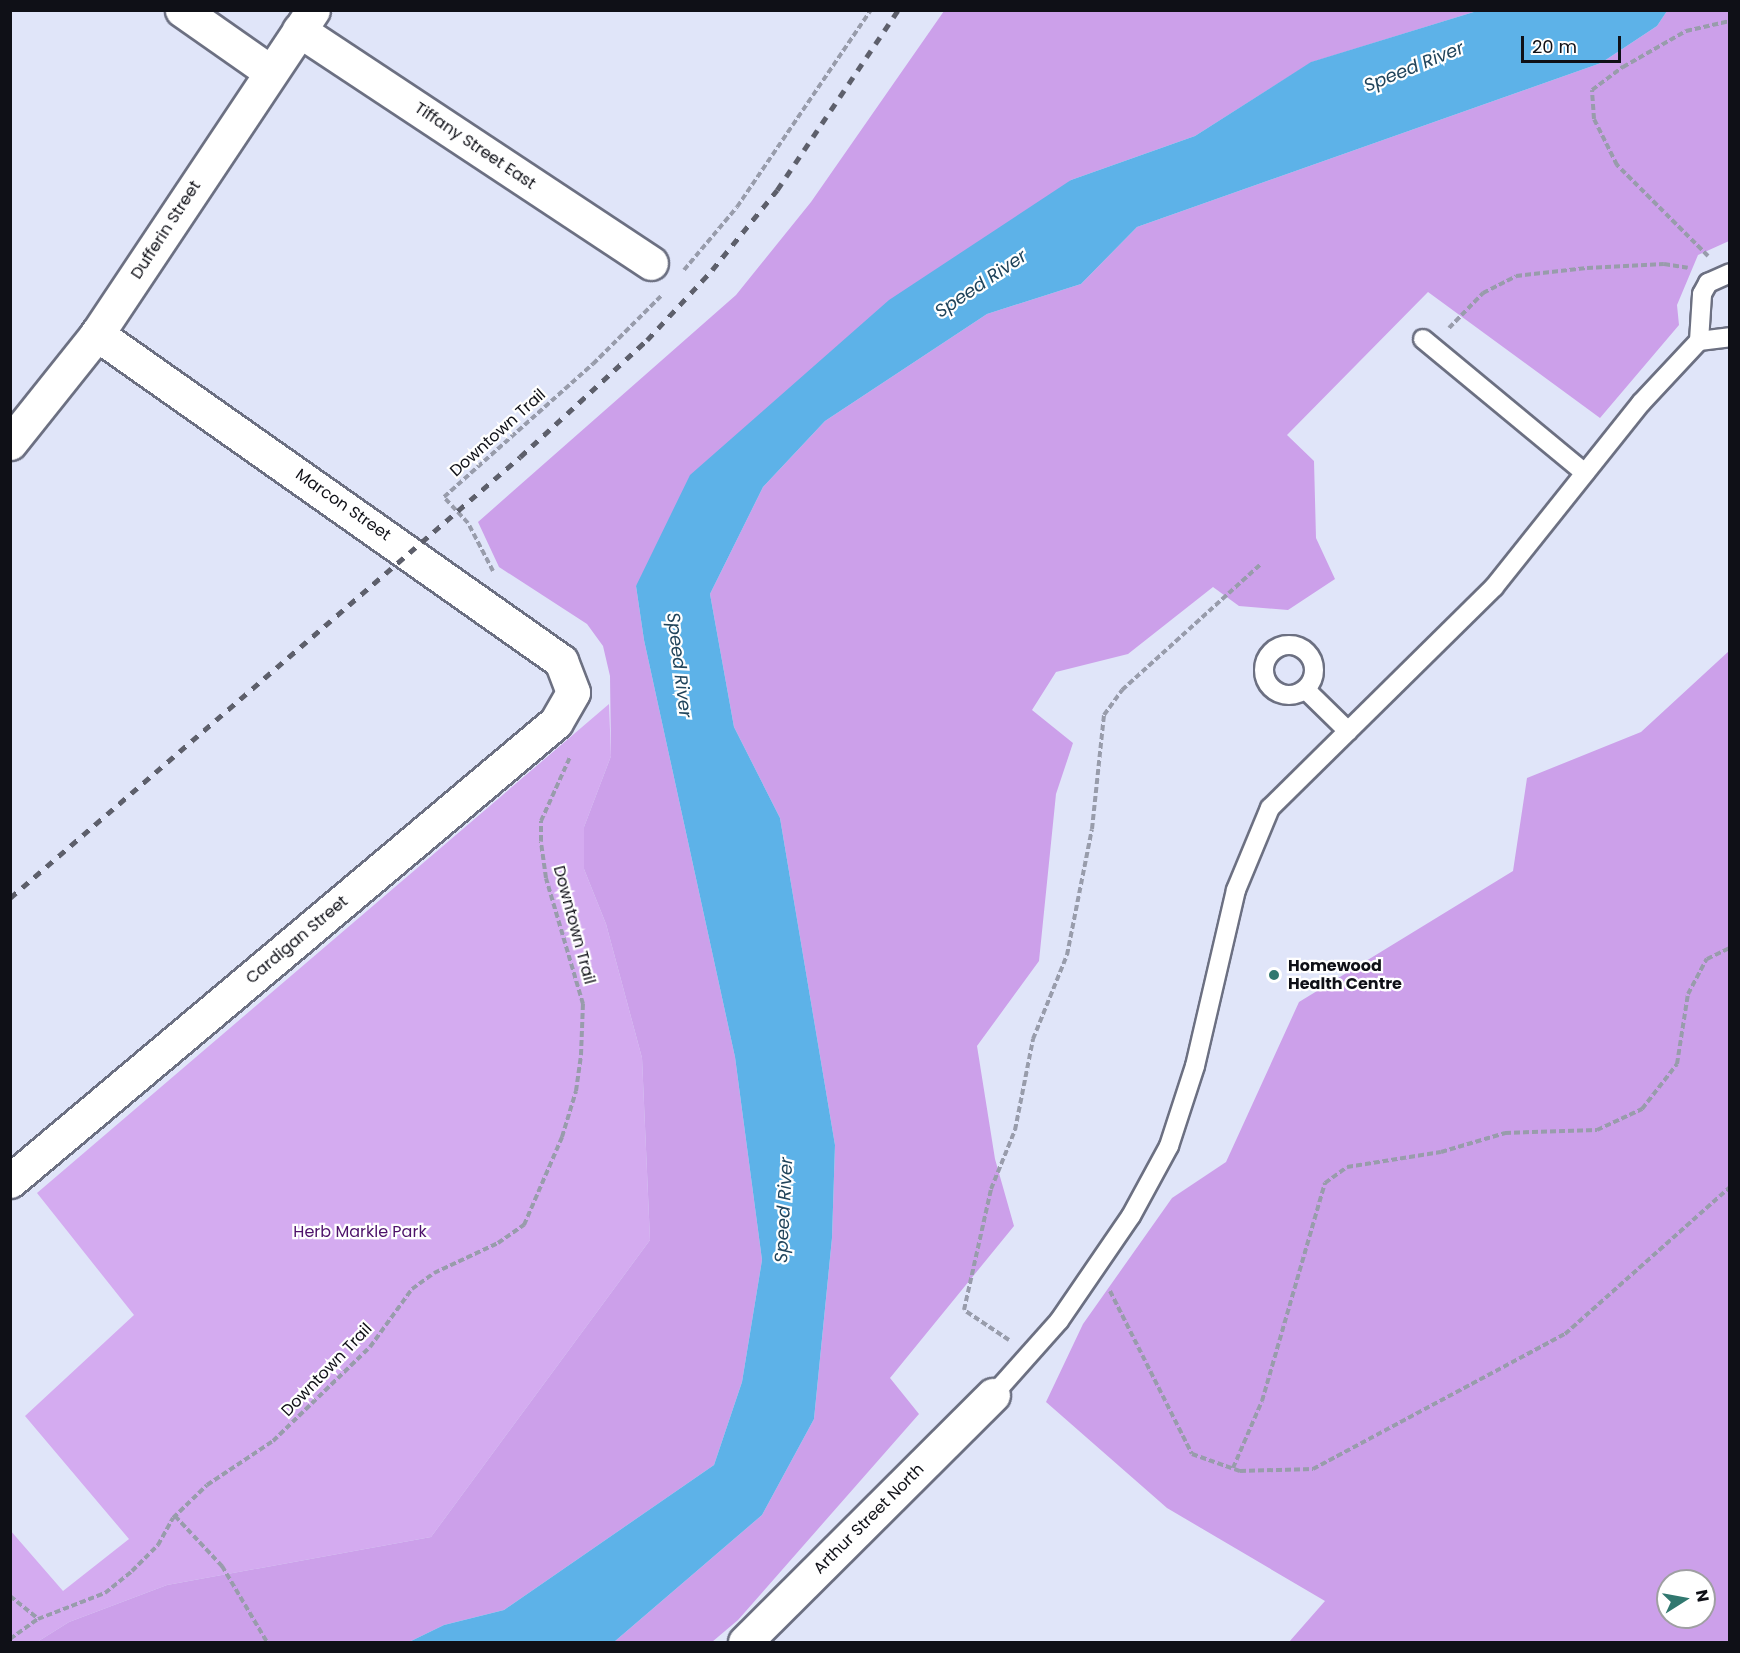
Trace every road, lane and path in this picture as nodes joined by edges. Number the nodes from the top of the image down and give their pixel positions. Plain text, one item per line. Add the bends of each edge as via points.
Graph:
1 (182, 10) edge
2 (871, 10) edge
3 (306, 20) edge
4 (1730, 21) edge
5 (269, 71) junction
6 (682, 272) dead end
7 (1727, 273) edge
8 (660, 275) joint
9 (97, 334) junction
10 (1730, 337) edge
11 (1699, 341) junction
12 (1427, 343) joint
13 (10, 443) edge
14 (1585, 473) junction
15 (1260, 565) dead end
16 (496, 578) dead end
17 (1306, 690) dead end
18 (573, 692) joint
19 (1347, 731) junction
20 (571, 755) dead end
21 (1730, 948) edge
22 (10, 1181) edge
23 (1730, 1188) edge
24 (1096, 1266) junction
25 (1030, 1353) junction
26 (993, 1395) joint
27 (1233, 1468) junction
28 (175, 1516) junction
29 (10, 1596) edge
30 (38, 1619) junction
31 (10, 1640) edge
32 (267, 1642) edge
33 (745, 1642) edge

1 - 5 street
2 - 6 path via 737,207
3 - 5 street, Dufferin Street
3 - 8 street, Tiffany Street East
4 - 7 path via 1686,31 1623,67 1592,90 1594,118 1617,165
5 - 9 street, Dufferin Street
7 - 11 lane via 1708,283 1702,294
7 - 12 path via 1664,264 1516,276 1482,293
8 - 16 path, Downtown Trail via 593,364 444,497 468,523
9 - 13 street, Dufferin Street
9 - 18 street, Marcon Street via 561,661
10 - 11 lane
11 - 14 lane via 1641,403
12 - 14 lane
14 - 19 lane via 1494,587
15 - 25 path via 1122,690 1104,715 1092,829 1067,955 1034,1039 1015,1130 991,1189 964,1310
17 - 19 lane
18 - 22 street, Cardigan Street via 556,722
19 - 24 lane via 1270,808 1236,890 1196,1066 1169,1146 1131,1216
20 - 28 path, Downtown Trail via 541,821 541,841 546,878 583,1004 581,1055 576,1091 562,1137 524,1225 412,1289 370,1347 273,1441 207,1485
21 - 27 path via 1707,959 1688,994 1677,1064 1642,1109 1597,1130 1505,1133 1441,1152 1347,1167 1325,1183 1262,1401
23 - 27 path via 1564,1334 1313,1469
24 - 25 lane via 1059,1321
24 - 27 path via 1192,1454
25 - 26 lane
26 - 33 street, Arthur Street North
28 - 30 path, Downtown Trail via 158,1545 105,1593
28 - 32 path via 222,1566
29 - 30 path
30 - 31 path, Downtown Trail

